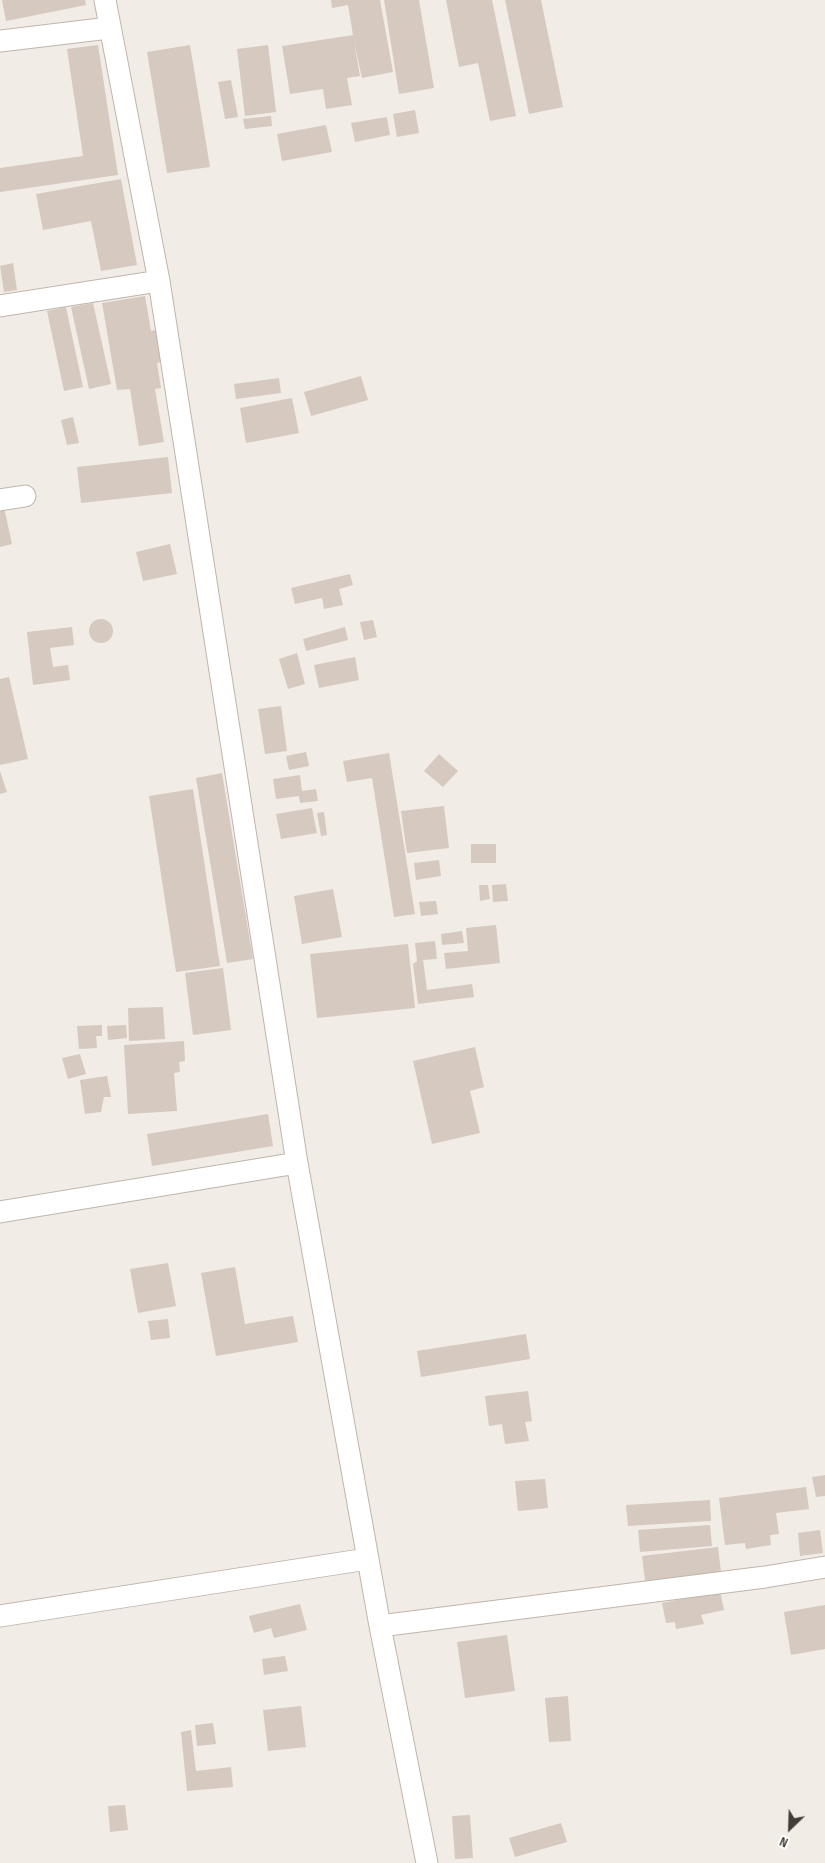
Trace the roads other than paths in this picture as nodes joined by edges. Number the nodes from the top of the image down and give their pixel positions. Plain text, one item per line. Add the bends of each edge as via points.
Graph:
1 (104, 0) edge
2 (109, 28) junction
3 (0, 41) edge
4 (159, 281) junction
5 (0, 306) edge
6 (25, 496) dead end
7 (0, 500) edge
8 (296, 1163) junction
9 (0, 1212) edge
10 (368, 1559) junction
11 (825, 1567) edge
12 (0, 1616) edge
13 (380, 1626) junction
14 (427, 1863) edge

1 - 2 street
2 - 3 street
2 - 4 street
4 - 5 street
4 - 8 street
6 - 7 street
8 - 9 street
8 - 10 street
10 - 12 street
10 - 13 street
11 - 13 street
13 - 14 street

